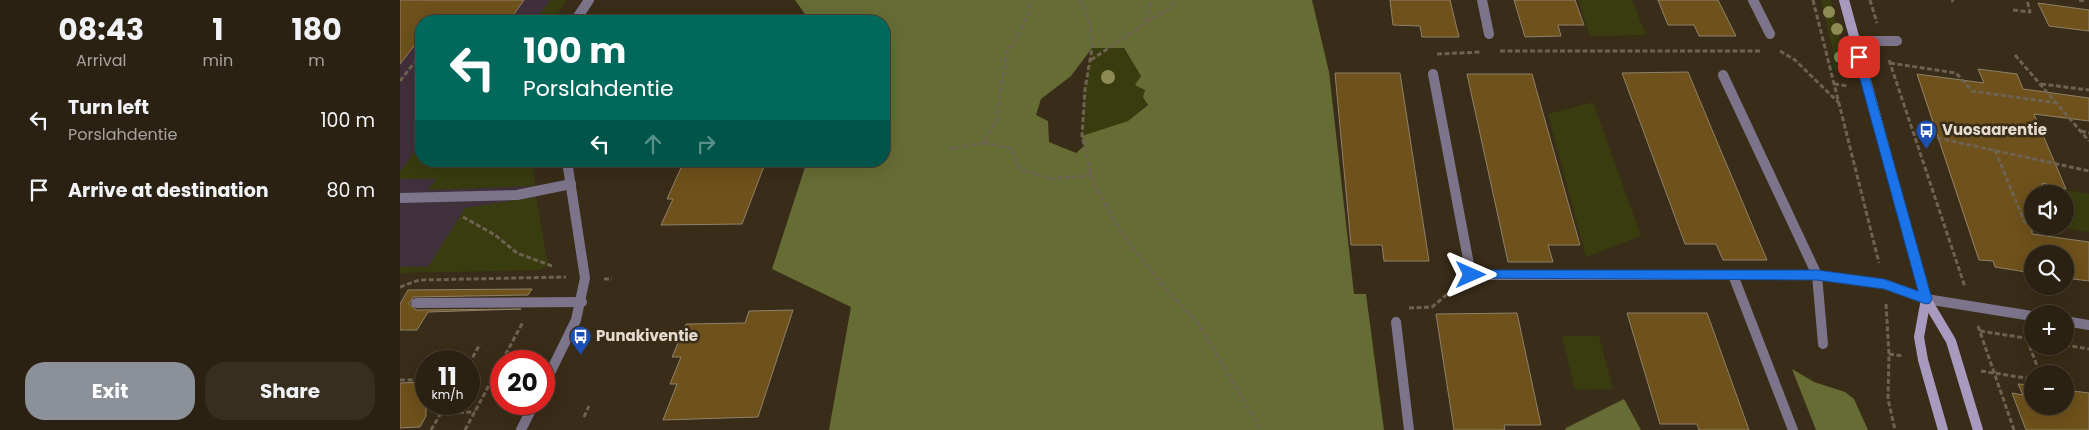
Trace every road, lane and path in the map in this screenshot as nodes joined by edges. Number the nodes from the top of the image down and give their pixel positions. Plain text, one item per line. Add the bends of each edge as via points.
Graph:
1 (589, 0) edge
2 (1030, 0) edge
3 (1080, 0) edge
4 (1152, 0) edge
5 (1175, 0) edge
6 (1482, 0) edge
7 (1753, 0) edge
8 (1812, 0) edge
9 (1844, 0) edge
10 (1870, 0) edge
11 (2027, 0) edge
12 (2079, 0) edge
13 (2085, 1) edge
14 (2013, 10) dead end
15 (580, 15) edge
16 (1146, 22) junction
17 (1489, 34) dead end
18 (1770, 34) dead end
19 (1855, 41) junction
20 (1883, 41) junction
21 (1897, 41) dead end
22 (1494, 51) dead end
23 (1770, 51) dead end
24 (1780, 51) dead end
25 (1484, 52) dead end
26 (2015, 55) dead end
27 (1090, 60) junction
28 (415, 62) edge
29 (1890, 63) junction
30 (1433, 74) joint
31 (1723, 75) dead end
32 (400, 81) edge
33 (2040, 84) junction
34 (2089, 90) edge
35 (1839, 103) junction
36 (2057, 104) junction
37 (2080, 131) junction
38 (2089, 132) edge
39 (1915, 133) junction
40 (2089, 141) edge
41 (984, 143) junction
42 (949, 149) dead end
43 (1995, 150) junction
44 (569, 167) edge
45 (2089, 171) edge
46 (1091, 175) junction
47 (571, 184) junction
48 (400, 198) edge
49 (426, 198) junction
50 (2024, 221) edge
51 (552, 266) dead end
52 (1471, 275) junction
53 (1733, 275) junction
54 (1817, 275) junction
55 (545, 279) dead end
56 (1884, 284) junction
57 (400, 286) edge
58 (1967, 294) dead end
59 (1926, 299) junction
60 (582, 302) junction
61 (416, 303) dead end
62 (2024, 315) edge
63 (1396, 322) joint
64 (2074, 322) edge
65 (2089, 325) edge
66 (2024, 338) edge
67 (480, 344) dead end
68 (1823, 344) dead end
69 (2074, 346) edge
70 (2089, 349) edge
71 (477, 350) edge
72 (555, 363) edge
73 (1995, 374) junction
74 (2024, 378) edge
75 (400, 380) edge
76 (415, 380) edge
77 (490, 384) edge
78 (480, 403) edge
79 (589, 406) dead end
80 (440, 415) edge
81 (473, 415) edge
82 (528, 415) edge
83 (584, 417) dead end
84 (431, 430) edge
85 (465, 430) edge
86 (521, 430) edge
87 (1261, 430) edge
88 (1410, 430) edge
89 (1794, 430) edge
90 (1895, 430) edge
91 (1943, 430) edge
92 (1978, 430) edge
93 (2014, 430) edge

1 - 15 street
2 - 41 path via 1027,16 1006,53 997,118
3 - 27 path via 1090,22
4 - 16 path
5 - 16 path via 1169,10
6 - 17 street
7 - 18 street
8 - 35 path
9 - 19 street
10 - 20 path
11 - 14 path via 2030,12
12 - 13 path
16 - 27 path
19 - 20 street
19 - 59 street
20 - 21 street
20 - 29 path
22 - 23 path
24 - 35 path via 1795,60
25 - 30 path via 1433,55
26 - 33 path
27 - 46 path via 1082,136
28 - 32 path
29 - 36 path via 1956,73 1972,92
29 - 39 path
30 - 52 street
31 - 54 street
33 - 34 path
33 - 36 path
35 - 56 path
36 - 37 path
37 - 38 path
37 - 40 path
39 - 43 path
39 - 58 path
41 - 42 path
41 - 46 path via 1011,148 1020,170 1052,179
43 - 45 path
43 - 50 path
44 - 47 street
46 - 87 path via 1120,231 1164,287 1198,322
47 - 49 street via 518,194
47 - 60 street via 585,278
48 - 49 street
49 - 51 path via 496,235 512,251
52 - 53 street
52 - 63 path via 1432,307 1405,308 1406,317
53 - 54 street
53 - 89 street
54 - 56 street
54 - 68 street
55 - 57 path via 420,280
56 - 59 street
56 - 90 path via 1889,354 1888,399
59 - 62 street
59 - 91 street via 1919,337
59 - 92 street via 1950,342
60 - 61 street
60 - 72 street
63 - 88 street
64 - 65 street
66 - 73 path via 1980,331
67 - 71 path
69 - 70 path
73 - 74 path
73 - 93 path
75 - 76 path
77 - 78 path
79 - 83 path
80 - 84 path
81 - 85 path
82 - 86 street

